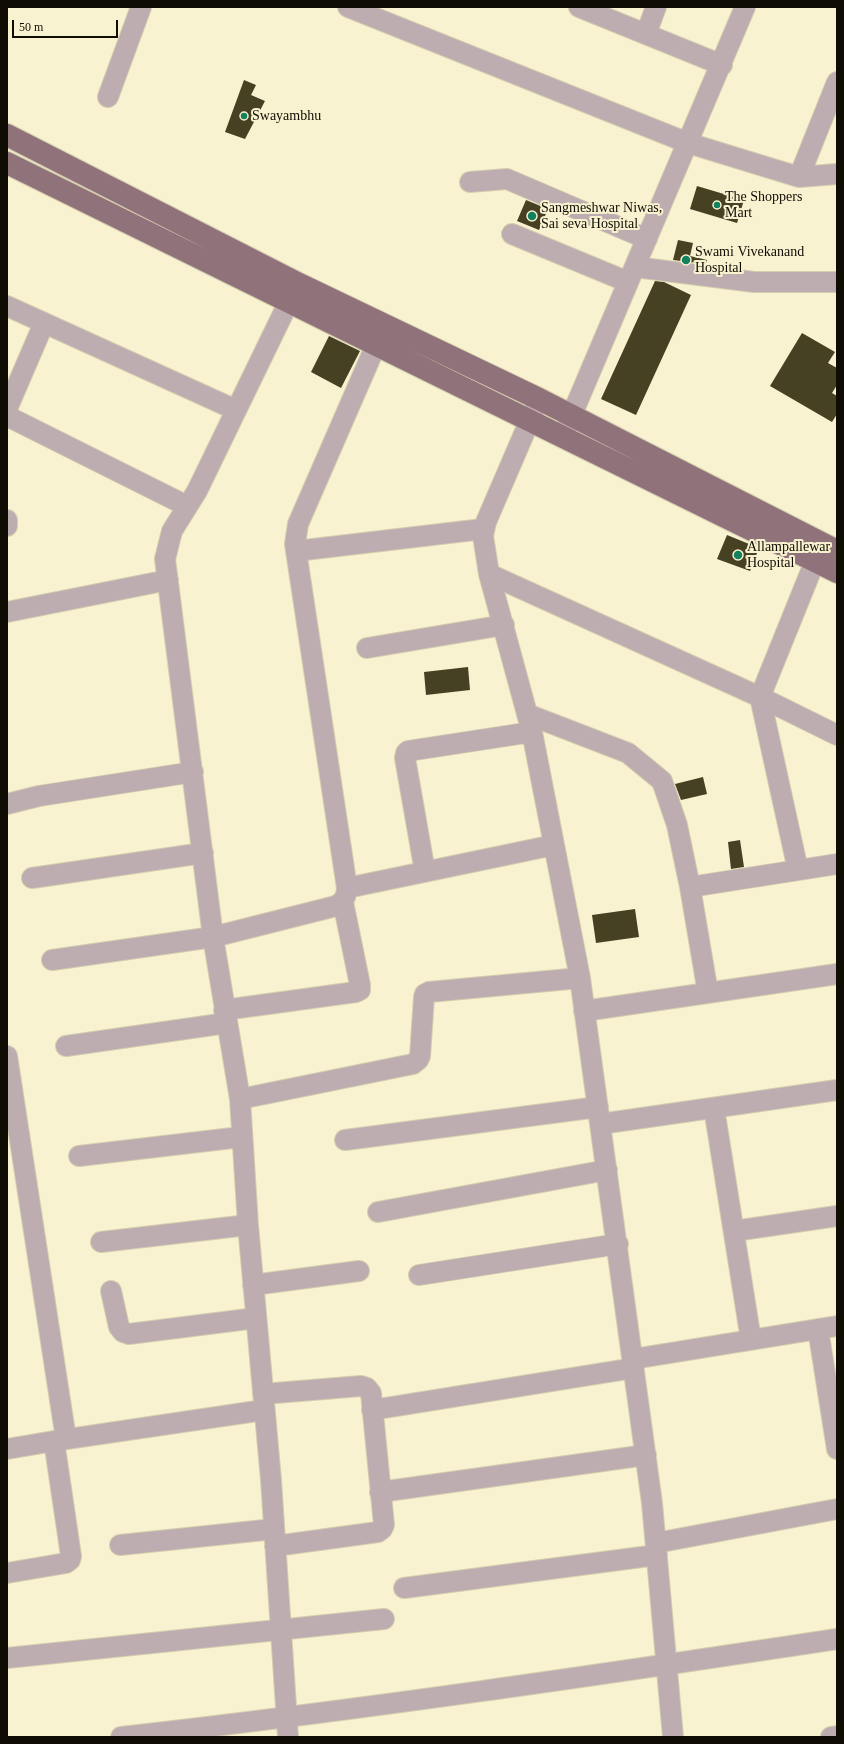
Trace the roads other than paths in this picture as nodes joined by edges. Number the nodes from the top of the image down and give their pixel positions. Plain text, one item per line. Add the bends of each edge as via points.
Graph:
1 (141, 7) edge
2 (348, 7) edge
3 (579, 7) edge
4 (656, 7) edge
5 (745, 7) edge
6 (646, 34) junction
7 (722, 65) junction
8 (837, 82) edge
9 (108, 97) dead end
10 (7, 135) edge
11 (688, 143) junction
12 (8, 165) edge
13 (837, 174) edge
14 (800, 177) junction
15 (470, 182) dead end
16 (512, 234) dead end
17 (647, 238) junction
18 (632, 274) junction
19 (837, 282) edge
20 (293, 293) junction
21 (7, 306) edge
22 (44, 323) junction
23 (376, 345) junction
24 (539, 399) junction
25 (7, 409) edge
26 (236, 410) junction
27 (7, 416) edge
28 (571, 416) junction
29 (530, 421) junction
30 (562, 436) junction
31 (187, 506) junction
32 (7, 520) edge
33 (7, 526) edge
34 (483, 529) junction
35 (296, 551) junction
36 (837, 551) edge
37 (815, 561) junction
38 (837, 572) edge
39 (490, 574) junction
40 (168, 580) junction
41 (7, 612) edge
42 (504, 625) junction
43 (366, 648) dead end
44 (760, 697) junction
45 (529, 723) junction
46 (837, 735) edge
47 (193, 772) junction
48 (7, 804) edge
49 (554, 845) junction
50 (203, 853) junction
51 (837, 864) edge
52 (798, 870) junction
53 (425, 872) junction
54 (32, 878) dead end
55 (690, 887) junction
56 (345, 895) junction
57 (213, 937) junction
58 (52, 960) dead end
59 (837, 974) edge
60 (580, 978) junction
61 (708, 993) junction
62 (584, 1011) junction
63 (226, 1017) junction
64 (66, 1046) dead end
65 (7, 1056) edge
66 (837, 1090) edge
67 (240, 1099) junction
68 (714, 1108) junction
69 (599, 1115) junction
70 (241, 1137) junction
71 (345, 1140) dead end
72 (79, 1156) dead end
73 (15, 1158) edge
74 (607, 1170) junction
75 (378, 1212) dead end
76 (837, 1216) edge
77 (248, 1225) junction
78 (734, 1231) junction
79 (101, 1242) dead end
80 (618, 1244) junction
81 (359, 1271) dead end
82 (419, 1275) dead end
83 (253, 1285) junction
84 (111, 1291) dead end
85 (256, 1318) junction
86 (828, 1327) edge
87 (751, 1340) junction
88 (634, 1363) junction
89 (264, 1402) junction
90 (372, 1410) junction
91 (60, 1440) junction
92 (7, 1449) edge
93 (837, 1449) edge
94 (646, 1455) junction
95 (380, 1492) junction
96 (837, 1509) edge
97 (274, 1537) junction
98 (120, 1545) dead end
99 (656, 1549) junction
100 (7, 1573) edge
101 (404, 1588) dead end
102 (384, 1619) dead end
103 (280, 1629) junction
104 (837, 1639) edge
105 (7, 1658) edge
106 (667, 1665) junction
107 (287, 1728) edge
108 (837, 1736) edge
109 (121, 1737) edge
110 (673, 1737) edge
111 (832, 1737) edge

1 - 9 street
2 - 11 street
3 - 6 street
4 - 6 street
5 - 7 street
6 - 7 street
7 - 11 street
8 - 14 street
10 - 20 main road
11 - 14 street
11 - 17 street
12 - 20 main road
13 - 14 street
15 - 17 street via 507,179
16 - 18 street
17 - 18 street
18 - 19 street via 754,282
18 - 28 street
20 - 23 main road
20 - 24 main road
20 - 26 street
21 - 22 street
22 - 25 street
22 - 26 street
23 - 29 main road
23 - 35 street via 298,524
24 - 28 main road
24 - 29 street
26 - 31 street
27 - 31 street
28 - 30 street
28 - 36 main road
29 - 30 main road
29 - 34 street
30 - 37 main road
31 - 40 street via 172,531 165,558
32 - 33 street
34 - 35 street
34 - 39 street
35 - 56 street
37 - 38 main road
37 - 44 street
39 - 42 street
39 - 44 street
40 - 41 street
40 - 47 street
42 - 43 street
42 - 45 street
44 - 46 street
44 - 52 street
45 - 49 street
45 - 53 street via 406,753
45 - 55 street via 628,753 662,781 677,825
47 - 48 street via 39,796
47 - 50 street
49 - 53 street
49 - 60 street
50 - 54 street
50 - 57 street
51 - 52 street
52 - 55 street
53 - 56 street
55 - 61 street
56 - 57 street via 336,906
56 - 63 street via 360,990
57 - 58 street
57 - 63 street
59 - 61 street
60 - 62 street
60 - 67 street via 429,992 424,997 420,1056 414,1064
61 - 62 street
62 - 69 street
63 - 64 street
63 - 67 street
65 - 73 street
66 - 68 street
67 - 70 street
68 - 69 street
68 - 78 street
69 - 71 street
69 - 74 street
70 - 72 street
70 - 77 street
73 - 91 street
74 - 75 street
74 - 80 street
76 - 78 street
77 - 79 street
77 - 83 street
78 - 87 street
80 - 82 street
80 - 88 street
81 - 83 street
83 - 85 street
84 - 85 street via 119,1327 129,1334
85 - 89 street
86 - 87 street
86 - 93 street
87 - 88 street
88 - 90 street
88 - 94 street
89 - 90 street via 361,1386 371,1393
89 - 91 street
89 - 97 street
90 - 95 street
91 - 92 street
91 - 100 street via 70,1560 66,1563
94 - 95 street
94 - 99 street
95 - 97 street via 384,1525 378,1532
96 - 99 street
97 - 98 street
97 - 103 street
99 - 101 street
99 - 106 street
102 - 103 street
103 - 105 street
103 - 107 street
104 - 106 street
106 - 107 street
106 - 110 street
107 - 109 street
108 - 111 street

